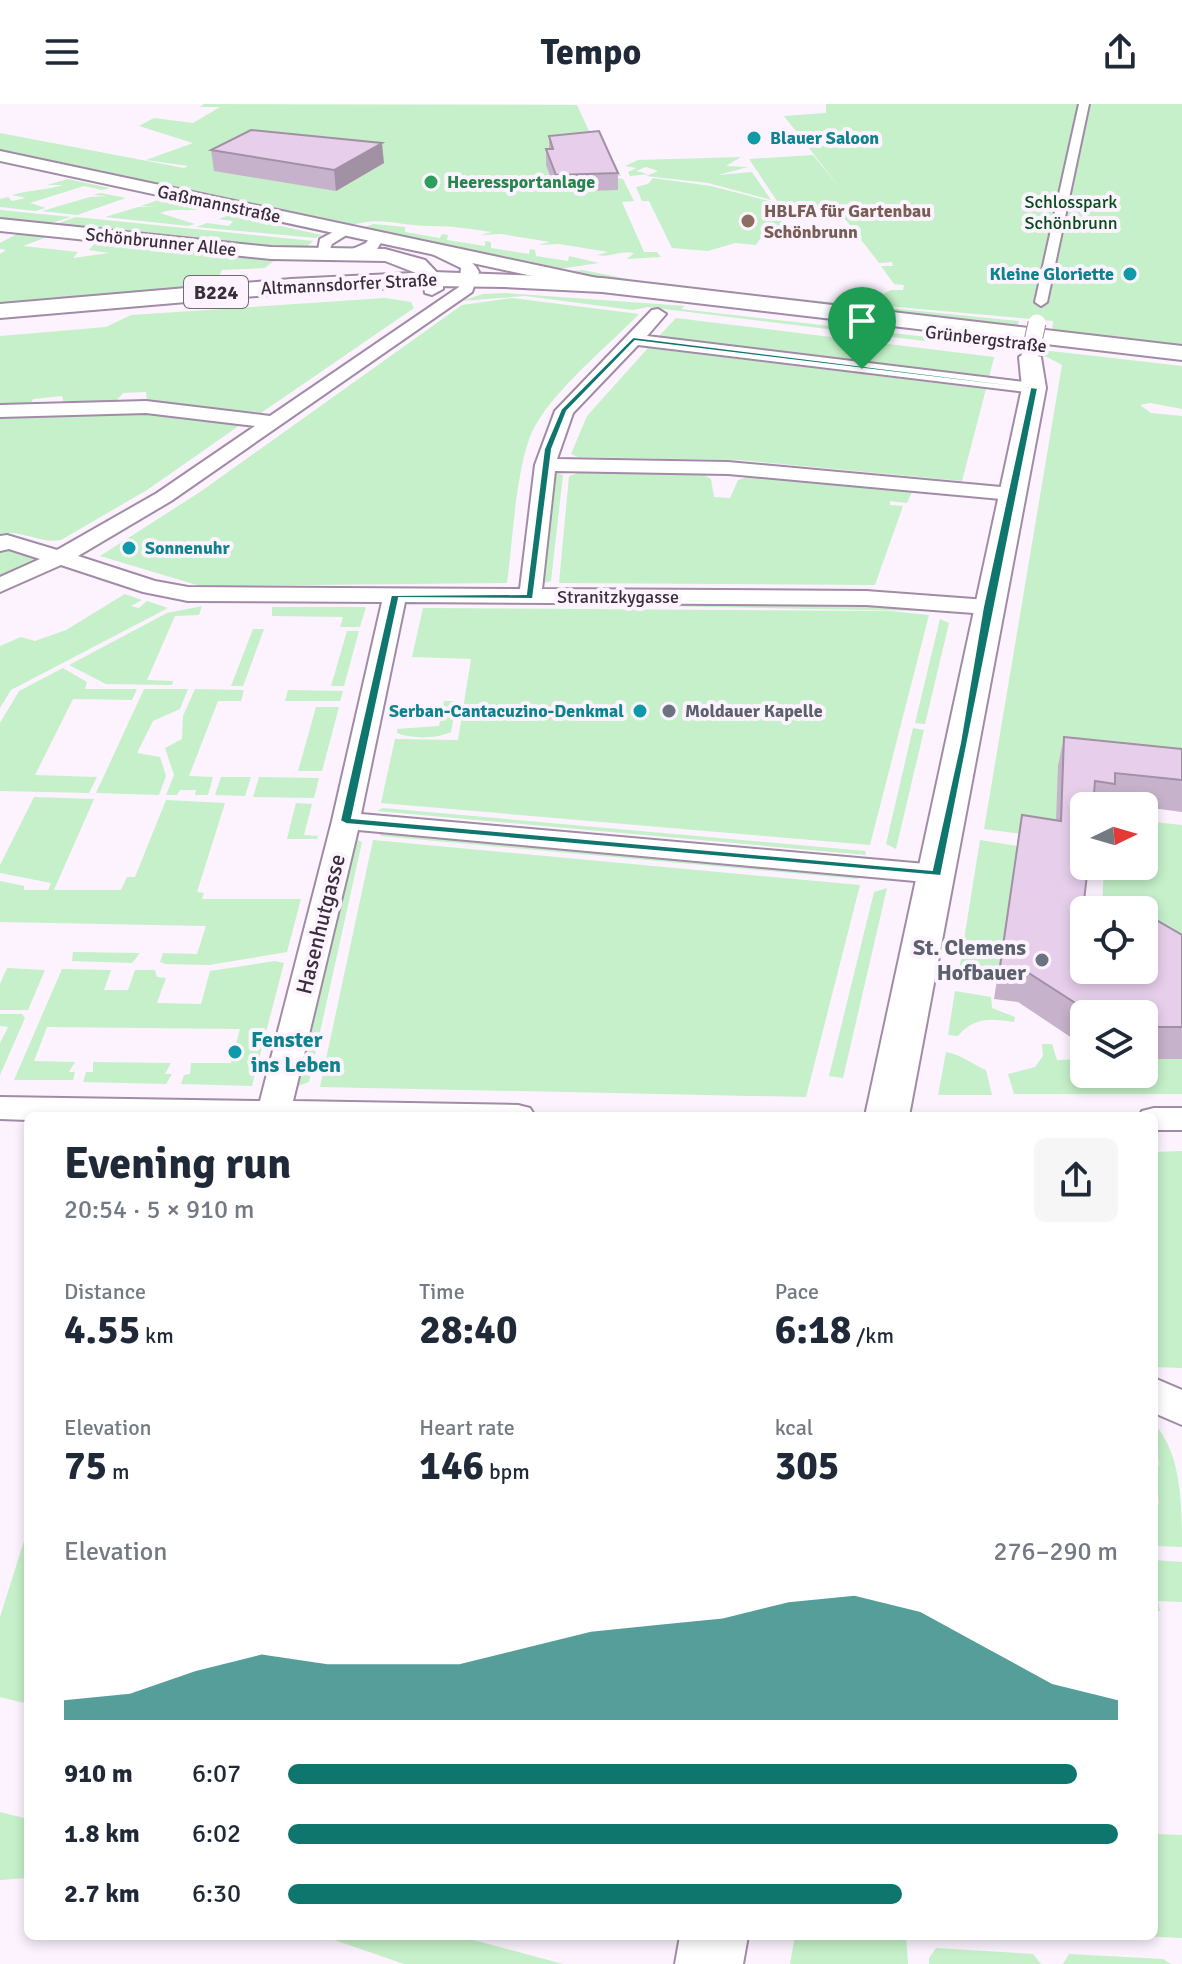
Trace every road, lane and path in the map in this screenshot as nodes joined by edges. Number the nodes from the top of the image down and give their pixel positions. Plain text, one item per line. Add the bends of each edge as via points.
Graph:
1 (1084, 104) edge
2 (0, 156) edge
3 (0, 225) edge
4 (346, 231) junction
5 (377, 238) junction
6 (437, 251) junction
7 (322, 253) junction
8 (355, 253) junction
9 (432, 284) junction
10 (467, 284) junction
11 (601, 289) junction
12 (0, 311) edge
13 (430, 314) junction
14 (658, 314) dead end
15 (1038, 315) joint
16 (0, 320) edge
17 (633, 339) junction
18 (1182, 353) edge
19 (1030, 356) joint
20 (1182, 362) edge
21 (1021, 386) junction
22 (0, 411) edge
23 (271, 422) junction
24 (545, 465) junction
25 (1012, 494) junction
26 (0, 545) edge
27 (61, 557) junction
28 (0, 585) edge
29 (395, 595) junction
30 (530, 597) junction
31 (987, 607) junction
32 (346, 821) junction
33 (937, 874) junction
34 (0, 1108) edge
35 (274, 1112) joint
36 (888, 1112) edge
37 (1158, 1119) edge
38 (1182, 1119) edge
39 (713, 1940) edge
40 (709, 1964) edge

1 - 15 street
2 - 4 street, Gaßmannstraße
3 - 7 street, Schönbrunner Allee via 256,252
4 - 5 street, Gaßmannstraße
4 - 7 street via 325,242
5 - 6 street, Gaßmannstraße
5 - 8 street
6 - 10 street, Gaßmannstraße via 468,265
6 - 11 street, Gaßmannstraße
7 - 8 street, Schönbrunner Allee
8 - 9 street, Schönbrunner Allee via 402,258 425,269
9 - 10 main road, Altmannsdorfer Straße / B224
9 - 12 main road, Altmannsdorfer Straße / B224 via 291,286
9 - 13 street
9 - 16 main road, Altmannsdorfer Straße / B224
10 - 11 main road, Altmannsdorfer Straße / B224
10 - 13 street
11 - 18 main road, Grünbergstraße / B224
11 - 20 main road, Grünbergstraße / B224
13 - 23 street
14 - 17 street
15 - 19 street, bridge
17 - 21 street
17 - 24 street via 564,411
19 - 21 street
21 - 25 street
22 - 23 street via 146,407
23 - 27 street via 164,497
24 - 25 street via 748,469
24 - 30 street
25 - 31 street
26 - 27 street, Stranitzkygasse via 7,541
27 - 28 street
27 - 29 street, Stranitzkygasse via 188,594
29 - 30 street, Stranitzkygasse
29 - 32 street, Hasenhutgasse
30 - 31 street, Stranitzkygasse via 866,598
31 - 33 street
32 - 33 street
32 - 35 street, Hasenhutgasse
33 - 36 street
34 - 35 street
37 - 38 street
39 - 40 street

